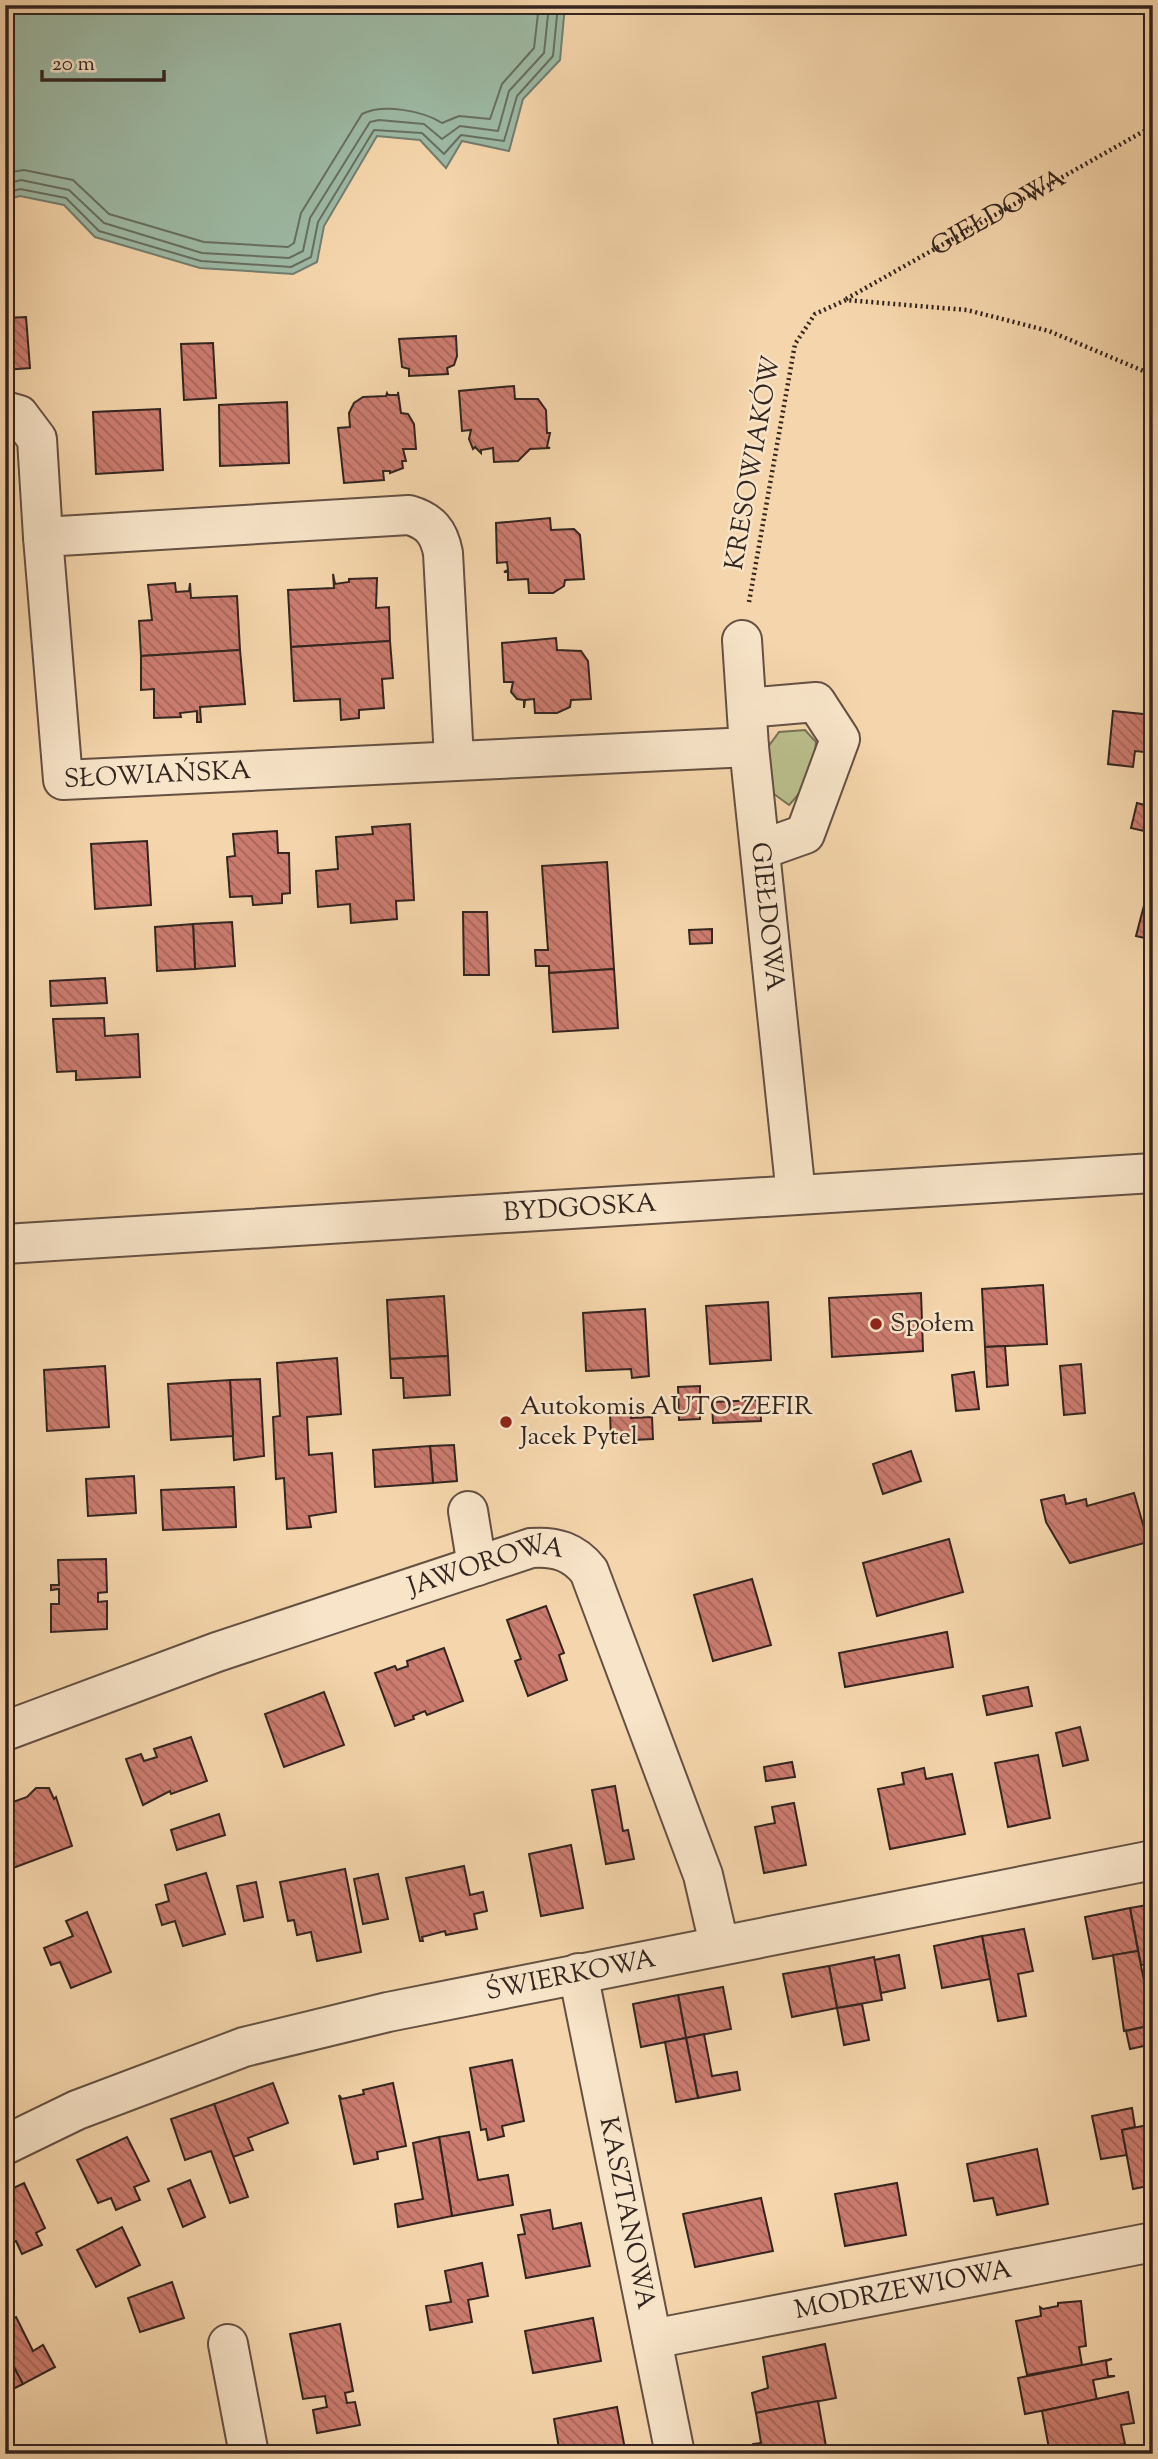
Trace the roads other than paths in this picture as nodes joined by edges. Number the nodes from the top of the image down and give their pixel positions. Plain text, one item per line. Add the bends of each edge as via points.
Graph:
1 (5, 411) edge
2 (43, 537) junction
3 (742, 640) road end
4 (747, 708) junction
5 (750, 747) junction
6 (454, 759) junction
7 (760, 850) junction
8 (1153, 1173) edge
9 (796, 1195) junction
10 (5, 1244) edge
11 (468, 1511) dead end
12 (477, 1566) junction
13 (5, 1731) edge
14 (1153, 1860) edge
15 (719, 1944) junction
16 (578, 1973) junction
17 (5, 2145) edge
18 (1153, 2242) edge
19 (652, 2339) junction
20 (228, 2344) dead end
21 (249, 2454) edge
22 (675, 2454) edge

1 - 2 street, SŁOWIAŃSKA via 19,415 37,439
2 - 6 street via 409,515 422,519 440,540 443,553
2 - 6 street, SŁOWIAŃSKA via 63,780
3 - 4 street, GIEŁDOWA
4 - 5 street, GIEŁDOWA
4 - 7 street via 816,702 840,739 805,834
5 - 6 street, SŁOWIAŃSKA
5 - 7 street, GIEŁDOWA
7 - 9 street, GIEŁDOWA
8 - 9 street, BYDGOSKA
9 - 10 street, BYDGOSKA
11 - 12 street
12 - 13 street, JAWOROWA via 217,1652
12 - 15 street, JAWOROWA via 531,1548 551,1547 567,1552 589,1571 703,1875
14 - 15 street, ŚWIERKOWA
15 - 16 street, ŚWIERKOWA
16 - 17 street, ŚWIERKOWA via 244,2047 76,2110
16 - 19 street, KASZTANOWA
18 - 19 street, MODRZEWIOWA
19 - 22 street, KASZTANOWA
20 - 21 street

